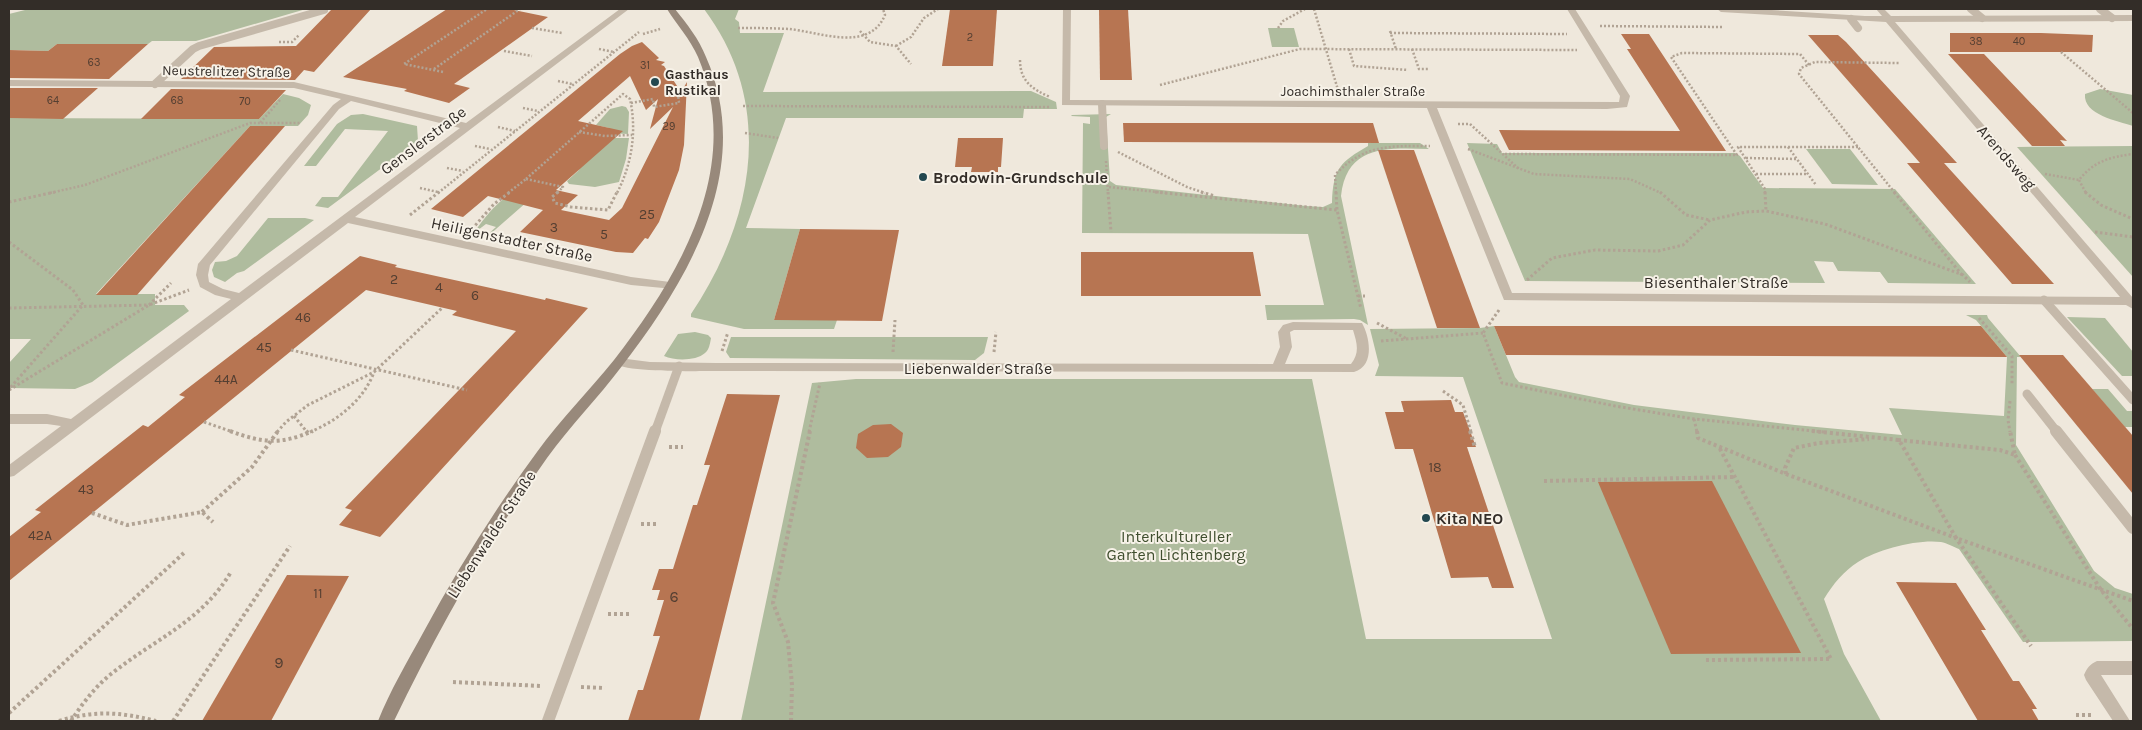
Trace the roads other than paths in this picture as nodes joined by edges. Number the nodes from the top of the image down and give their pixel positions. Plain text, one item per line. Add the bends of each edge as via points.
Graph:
1 (625, 9) edge
2 (671, 9) edge
3 (1068, 9) edge
4 (1571, 9) edge
5 (1721, 9) edge
6 (1880, 9) edge
7 (1971, 9) edge
8 (2100, 9) edge
9 (324, 10) dead end
10 (1982, 18) junction
11 (2112, 18) junction
12 (2133, 18) edge
13 (1851, 19) junction
14 (1889, 19) junction
15 (1858, 28) dead end
16 (9, 83) edge
17 (155, 84) junction
18 (348, 99) junction
19 (1102, 104) junction
20 (1431, 105) junction
21 (469, 127) junction
22 (1104, 146) road end
23 (347, 219) junction
24 (670, 286) junction
25 (241, 297) junction
26 (2044, 300) junction
27 (2132, 303) edge
28 (619, 362) junction
29 (679, 366) junction
30 (1277, 368) junction
31 (2027, 394) dead end
32 (2133, 400) edge
33 (9, 419) edge
34 (74, 424) junction
35 (9, 472) edge
36 (2133, 528) edge
37 (2133, 668) edge
38 (386, 721) edge
39 (548, 721) edge
40 (2122, 721) edge

1 - 21 street, Genslerstraße
2 - 24 street, Liebenwalder Straße via 696,44 705,64 716,106 719,134 718,164 709,201 688,255
3 - 19 street, Joachimsthaler Straße via 1065,103
4 - 20 street, Joachimsthaler Straße via 1625,96 1624,105
5 - 13 street
6 - 14 street, Arendsweg
7 - 10 lane
8 - 11 lane
9 - 17 lane via 199,46
10 - 11 street
10 - 14 street
11 - 12 street
13 - 14 street
13 - 15 lane
14 - 27 street, Arendsweg
16 - 17 street, Neustrelitzer Straße
17 - 18 street, Neustrelitzer Straße via 294,85
18 - 21 street, Neustrelitzer Straße
18 - 25 street via 336,106 204,264 204,284 219,292
19 - 20 street, Joachimsthaler Straße
19 - 22 lane
20 - 26 street, Biesenthaler Straße via 1508,297
21 - 23 street, Genslerstraße
23 - 24 street, Heiligenstadter Straße via 631,281
23 - 25 street, Genslerstraße
24 - 28 street, Liebenwalder Straße
25 - 34 street, Genslerstraße
26 - 27 street, Biesenthaler Straße
26 - 32 lane
28 - 29 street, Liebenwalder Straße
28 - 38 street, Liebenwalder Straße via 543,454 465,570
29 - 30 street, Liebenwalder Straße
29 - 39 lane
30 - 30 street, Liebenwalder Straße via 1286,347 1284,332 1293,326 1358,326 1364,353 1354,368
31 - 36 lane
33 - 34 street via 47,419
34 - 35 street, Genslerstraße
37 - 40 street via 2097,668 2092,675

